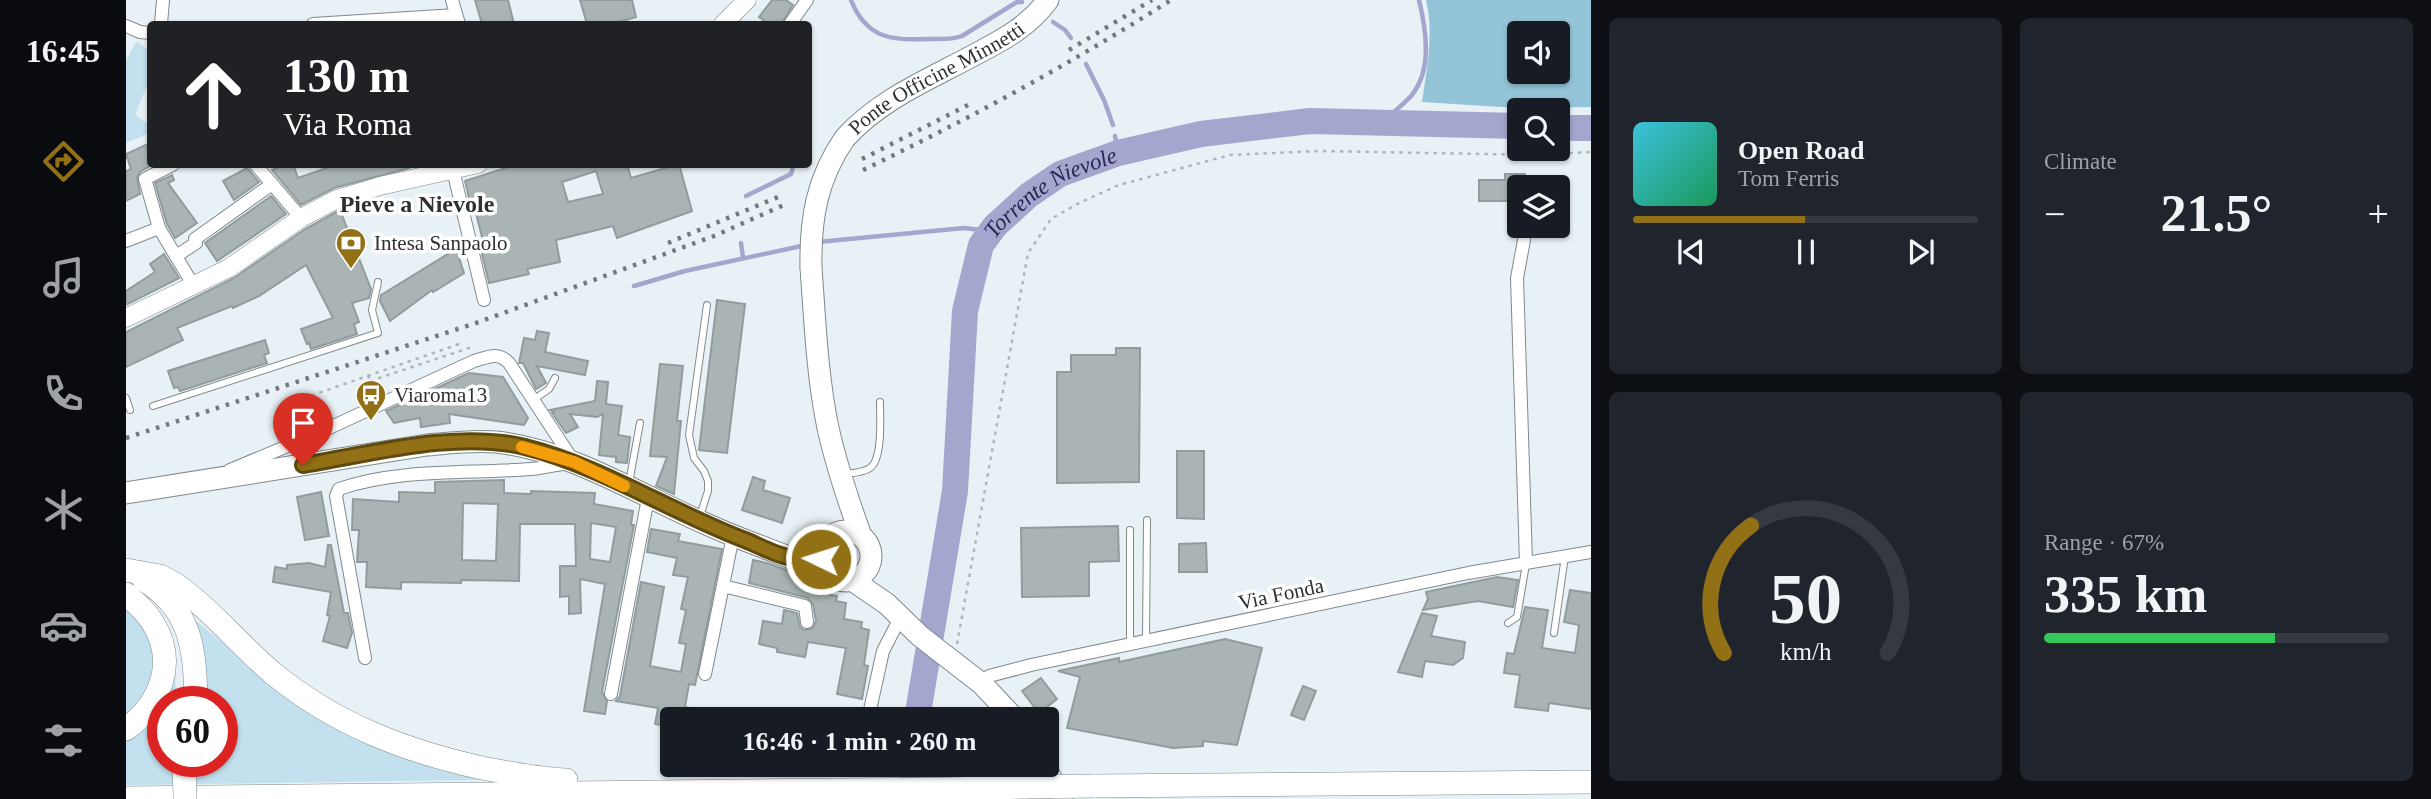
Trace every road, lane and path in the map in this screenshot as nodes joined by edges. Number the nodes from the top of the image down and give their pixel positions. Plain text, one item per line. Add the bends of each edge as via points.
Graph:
1 (163, 0) edge
2 (452, 0) edge
3 (747, 0) edge
4 (807, 0) edge
5 (1048, 0) edge
6 (458, 20) edge
7 (161, 21) edge
8 (422, 21) edge
9 (726, 21) edge
10 (792, 21) edge
11 (126, 26) edge
12 (147, 33) edge
13 (1591, 152) edge
14 (167, 168) edge
15 (258, 168) edge
16 (461, 168) edge
17 (453, 170) junction
18 (272, 184) junction
19 (301, 219) junction
20 (159, 228) junction
21 (1524, 240) dead end
22 (126, 241) edge
23 (176, 256) junction
24 (189, 278) dead end
25 (378, 282) dead end
26 (484, 300) dead end
27 (707, 304) dead end
28 (126, 318) edge
29 (462, 343) dead end
30 (474, 361) junction
31 (368, 375) junction
32 (555, 378) dead end
33 (370, 381) junction
34 (126, 398) edge
35 (533, 400) junction
36 (880, 402) dead end
37 (380, 405) junction
38 (153, 406) dead end
39 (130, 410) dead end
40 (640, 423) dead end
41 (329, 429) junction
42 (269, 454) junction
43 (574, 462) junction
44 (251, 473) junction
45 (204, 481) junction
46 (843, 483) junction
47 (628, 488) junction
48 (126, 494) edge
49 (648, 498) junction
50 (1147, 520) dead end
51 (699, 521) junction
52 (1130, 530) dead end
53 (832, 535) junction
54 (733, 536) junction
55 (861, 536) junction
56 (1591, 552) edge
57 (1565, 556) junction
58 (1526, 562) junction
59 (870, 563) junction
60 (824, 564) junction
61 (852, 580) junction
62 (127, 581) edge
63 (723, 586) junction
64 (893, 611) junction
65 (807, 622) dead end
66 (1508, 623) dead end
67 (1555, 633) dead end
68 (1146, 642) junction
69 (1130, 645) junction
70 (365, 658) dead end
71 (954, 662) junction
72 (705, 674) dead end
73 (982, 684) junction
74 (182, 686) edge
75 (195, 686) edge
76 (611, 694) dead end
77 (871, 707) edge
78 (1004, 707) edge
79 (126, 729) edge
80 (184, 777) edge
81 (198, 777) edge
82 (1050, 777) edge
83 (1591, 782) edge
84 (719, 791) junction
85 (126, 798) edge
86 (185, 799) edge
87 (199, 799) edge
88 (1062, 799) edge

1 - 7 street
2 - 6 street
3 - 9 main road
4 - 10 street
5 - 46 main road, Ponte Officine Minnetti, bridge via 1020,29 866,117 845,138 820,183 812,224 813,301 828,429
6 - 8 street
11 - 12 street
13 - 71 path via 1230,155 1119,185 1051,219 1028,253
14 - 20 street via 145,179
15 - 18 street
16 - 17 main road
17 - 19 main road via 346,196
17 - 26 street
18 - 19 street
18 - 23 street
19 - 28 main road via 229,268
20 - 22 street
20 - 23 street
21 - 58 street via 1517,278
23 - 24 street
25 - 38 lane via 372,310 378,333
27 - 51 lane via 689,435 694,458 708,481
29 - 31 path
30 - 33 path via 471,346
30 - 35 street via 495,355 506,359
30 - 37 street
31 - 33 path
31 - 41 path via 310,396
32 - 35 lane via 549,389
33 - 37 path
34 - 39 lane
35 - 43 street
36 - 46 lane via 874,466
37 - 41 street
40 - 47 lane
41 - 42 street
42 - 44 street
42 - 45 street
43 - 44 main road via 523,447 471,441
43 - 47 main road
43 - 70 street via 534,469 427,474 339,489 336,496
44 - 45 main road
45 - 48 main road
46 - 53 main road
46 - 55 main road, Ponte Officine Minnetti
47 - 49 main road
49 - 51 main road
49 - 76 street
50 - 68 lane
51 - 54 main road
52 - 69 lane
53 - 55 main road via 846,531
53 - 60 main road via 825,541
54 - 60 main road
54 - 63 street
55 - 59 main road via 870,548
56 - 57 street, Via Fonda
57 - 58 street, Via Fonda
57 - 67 lane
58 - 66 lane via 1517,617
58 - 68 street, Via Fonda
59 - 61 main road
59 - 64 main road
60 - 61 main road via 836,579
61 - 64 main road
62 - 74 highway via 160,611 174,632
62 - 75 highway via 163,593 173,605 194,654
62 - 79 highway via 154,624 164,664 158,692 143,717
62 - 84 highway via 160,576 175,584 299,693 336,717 402,747 544,778 646,782
63 - 65 street via 805,606
63 - 72 street
64 - 71 main road
64 - 77 street
68 - 69 street, Via Fonda
69 - 73 street, Via Fonda via 1031,665 989,677
71 - 73 main road
73 - 78 main road
80 - 86 highway, bridge
81 - 87 highway
82 - 88 main road
83 - 84 highway, bridge
84 - 85 highway

